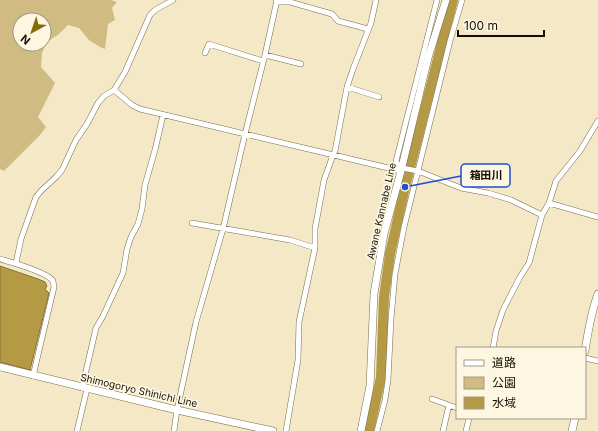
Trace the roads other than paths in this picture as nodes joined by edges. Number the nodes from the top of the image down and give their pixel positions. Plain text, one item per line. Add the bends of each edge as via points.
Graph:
1 (173, 0) edge
2 (376, 0) edge
3 (437, 0) edge
4 (446, 0) edge
5 (462, 0) edge
6 (277, 1) edge
7 (368, 29) junction
8 (205, 53) dead end
9 (264, 58) junction
10 (301, 64) dead end
11 (347, 87) junction
12 (114, 90) junction
13 (379, 97) dead end
14 (163, 115) junction
15 (598, 121) edge
16 (245, 134) junction
17 (333, 155) junction
18 (401, 169) junction
19 (418, 171) junction
20 (549, 203) junction
21 (542, 214) junction
22 (598, 217) edge
23 (192, 223) dead end
24 (223, 229) junction
25 (315, 248) junction
26 (0, 259) edge
27 (16, 263) junction
28 (598, 294) edge
29 (493, 347) edge
30 (586, 347) edge
31 (586, 358) edge
32 (598, 361) edge
33 (0, 367) edge
34 (33, 376) junction
35 (85, 388) junction
36 (432, 399) dead end
37 (449, 405) junction
38 (456, 408) edge
39 (177, 410) junction
40 (469, 419) edge
41 (574, 419) edge
42 (77, 431) edge
43 (174, 431) edge
44 (273, 431) edge
45 (286, 431) edge
46 (361, 431) edge
47 (377, 431) edge
48 (443, 431) edge
49 (466, 431) edge
50 (572, 431) edge

1 - 12 street via 154,10 150,15 125,72
2 - 7 street
3 - 18 street via 396,162
4 - 18 main road, Awane Kannabe Line via 428,58
5 - 19 street
6 - 7 street via 290,2 332,14 338,21
6 - 9 street
7 - 11 street
8 - 9 street via 209,44
9 - 10 street
9 - 16 street
11 - 13 street
11 - 17 street
12 - 14 street via 132,105
12 - 27 street via 98,103 62,170 36,197 21,238
14 - 16 street
14 - 35 street via 145,185 142,209 127,249 123,273 96,328
15 - 20 street via 580,151 556,181
16 - 17 street
16 - 24 street
17 - 18 street
17 - 25 street via 324,180
18 - 19 street
18 - 46 main road, Awane Kannabe Line via 384,234 374,294 370,386
19 - 21 street via 461,188 511,200
19 - 47 street via 395,274 388,380
20 - 21 street
20 - 22 street
21 - 29 street via 529,263 503,310
23 - 24 street
24 - 25 street via 290,240
24 - 39 street via 196,322
25 - 45 street via 299,322 298,360
26 - 27 street
27 - 34 street via 47,275 53,281 54,287
28 - 30 main road
31 - 32 street
33 - 34 main road, Shimogoryo Shinichi Line
34 - 35 main road, Shimogoryo Shinichi Line
35 - 39 main road, Shimogoryo Shinichi Line
35 - 42 street
36 - 37 street
37 - 38 street
37 - 48 street
39 - 43 street
39 - 44 main road, Shimogoryo Shinichi Line
40 - 49 street
41 - 50 main road

